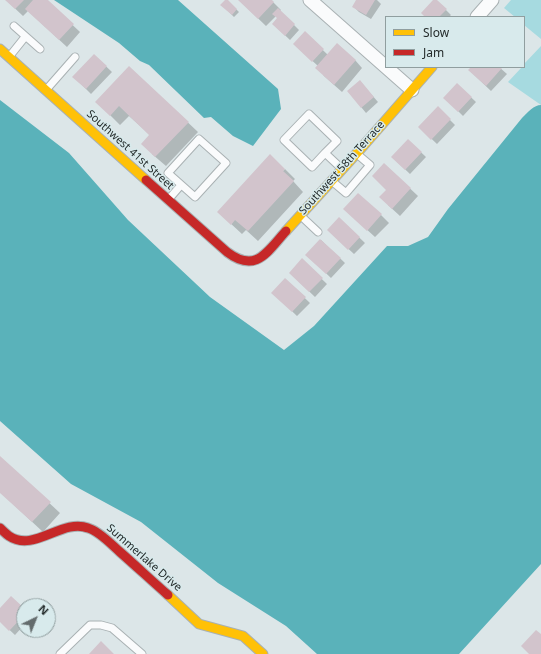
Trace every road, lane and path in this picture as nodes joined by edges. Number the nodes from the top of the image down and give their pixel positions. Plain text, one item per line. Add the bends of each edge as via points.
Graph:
1 (492, 0) edge
2 (313, 1) edge
3 (478, 16) edge
4 (14, 26) dead end
5 (25, 37) junction
6 (0, 49) edge
7 (40, 49) dead end
8 (75, 56) dead end
9 (9, 57) junction
10 (385, 66) edge
11 (388, 68) edge
12 (431, 68) edge
13 (45, 90) junction
14 (412, 90) junction
15 (325, 153) junction
16 (357, 154) junction
17 (342, 169) junction
18 (331, 180) junction
19 (181, 185) junction
20 (168, 200) junction
21 (300, 215) junction
22 (318, 232) dead end
23 (248, 263) joint
24 (0, 528) edge
25 (60, 654) edge
26 (142, 654) edge
27 (263, 654) edge

1 - 3 street
2 - 10 street
4 - 5 lane
5 - 7 lane
5 - 9 lane
6 - 9 street, Southwest 41st Street
8 - 13 lane
9 - 13 street, Southwest 41st Street
11 - 14 street
12 - 14 street, Southwest 58th Terrace
13 - 20 street, Southwest 41st Street
14 - 16 street, Southwest 58th Terrace
15 - 15 lane via 312,167 284,140 309,114 337,141
15 - 17 lane
16 - 17 street, Southwest 58th Terrace
16 - 18 lane via 370,165 346,193
17 - 18 street, Southwest 58th Terrace
18 - 21 street, Southwest 58th Terrace
19 - 19 lane via 168,172 199,139 226,163 195,197
19 - 20 lane
20 - 23 street, Southwest 41st Street via 234,258
21 - 22 lane
21 - 23 street, Southwest 58th Terrace via 263,256
24 - 27 street, Summerlake Drive via 10,537 23,541 42,538 61,529 78,525 90,528 109,542 199,624 243,636
25 - 26 lane via 90,625 112,628

